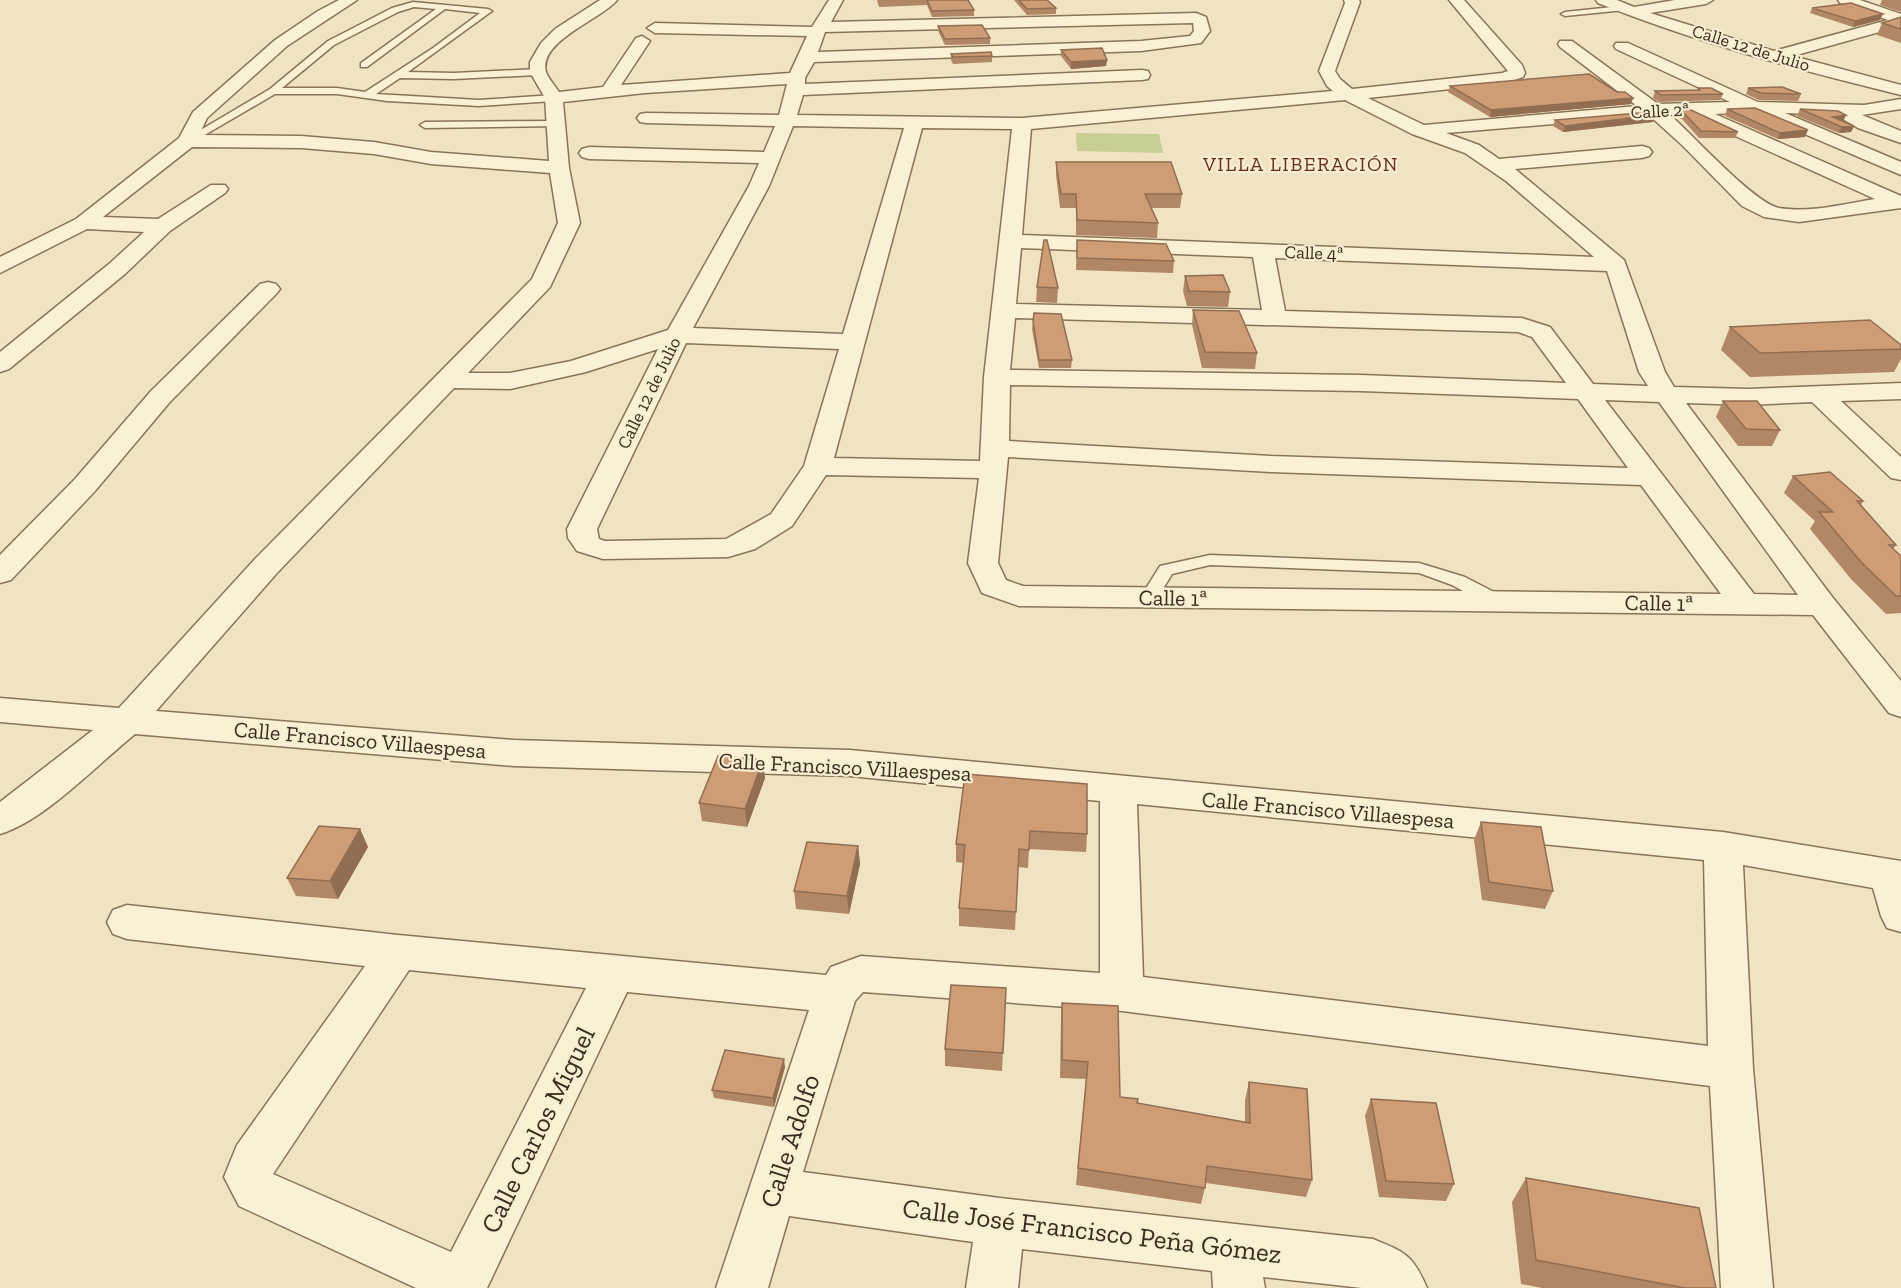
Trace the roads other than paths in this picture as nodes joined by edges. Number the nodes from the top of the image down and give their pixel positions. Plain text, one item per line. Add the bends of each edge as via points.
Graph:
1 (350, 0) edge
2 (610, 0) edge
3 (836, 0) edge
4 (1351, 0) edge
5 (1456, 0) edge
6 (1603, 0) edge
7 (1706, 0) edge
8 (1845, 0) edge
9 (443, 7) junction
10 (1626, 10) junction
11 (1565, 14) dead end
12 (1901, 20) edge
13 (655, 28) dead end
14 (818, 29) junction
15 (642, 41) dead end
16 (1566, 44) dead end
17 (1141, 45) junction
18 (1622, 46) dead end
19 (1774, 57) junction
20 (364, 65) dead end
21 (538, 72) junction
22 (399, 75) junction
23 (800, 75) junction
24 (1150, 84) junction
25 (609, 90) junction
26 (1901, 90) edge
27 (273, 91) junction
28 (1348, 95) junction
29 (366, 96) junction
30 (1755, 107) junction
31 (1896, 108) edge
32 (1690, 109) junction
33 (1172, 110) junction
34 (1654, 110) junction
35 (555, 111) junction
36 (1840, 111) junction
37 (646, 118) dead end
38 (787, 119) junction
39 (915, 121) junction
40 (1022, 124) junction
41 (425, 125) dead end
42 (1419, 130) junction
43 (1901, 137) edge
44 (188, 141) junction
45 (1642, 152) dead end
46 (589, 153) dead end
47 (771, 158) junction
48 (1495, 165) junction
49 (559, 168) junction
50 (1901, 169) edge
51 (218, 189) dead end
52 (1899, 202) edge
53 (83, 223) junction
54 (162, 226) junction
55 (1011, 241) junction
56 (1263, 251) junction
57 (1616, 265) junction
58 (0, 266) edge
59 (268, 289) dead end
60 (1004, 311) junction
61 (1275, 318) junction
62 (677, 335) junction
63 (851, 342) junction
64 (0, 364) edge
65 (997, 377) junction
66 (449, 380) junction
67 (1584, 390) junction
68 (1901, 391) edge
69 (1667, 395) junction
70 (1819, 395) junction
71 (994, 459) junction
72 (818, 466) junction
73 (1901, 472) edge
74 (1650, 477) junction
75 (0, 573) edge
76 (1745, 604) junction
77 (1822, 605) junction
78 (1901, 705) edge
79 (0, 710) edge
80 (127, 721) junction
81 (1118, 790) junction
82 (0, 820) edge
83 (1723, 847) junction
84 (1895, 876) edge
85 (1901, 916) edge
86 (127, 922) dead end
87 (398, 952) junction
88 (615, 972) junction
89 (1122, 993) junction
90 (836, 994) junction
91 (1731, 1069) junction
92 (774, 1191) junction
93 (1000, 1222) junction
94 (1237, 1268) edge
95 (461, 1286) edge
96 (742, 1288) edge
97 (992, 1288) edge
98 (1401, 1288) edge
99 (1747, 1288) edge

1 - 44 street via 323,14 273,51 199,116
2 - 21 street via 561,32 538,62
3 - 14 street, Calle 12 de Julio
4 - 28 street via 1349,17 1327,71
5 - 28 street via 1516,73 1506,78
6 - 10 street, Calle 12 de Julio
7 - 10 street
8 - 12 street
9 - 20 lane
9 - 22 lane via 488,11
9 - 27 lane via 412,4 358,28 316,54
10 - 11 lane
10 - 19 street, Calle 12 de Julio
12 - 19 street
13 - 14 street
14 - 17 street via 1009,21 1201,20 1202,31 1195,40
14 - 23 street, Calle 12 de Julio
15 - 25 street
16 - 34 street
17 - 23 street
17 - 24 street
18 - 30 street
19 - 26 street, Calle 12 de Julio
21 - 22 lane
21 - 35 street
22 - 29 lane
23 - 24 street
23 - 25 street
23 - 38 street, Calle 12 de Julio
24 - 33 street
25 - 35 street
27 - 29 lane via 337,91
27 - 44 lane
28 - 33 street
28 - 42 street
29 - 35 lane
30 - 32 street, Calle 2ª
30 - 36 street, Calle 2ª
30 - 50 street
31 - 36 street, Calle 2ª
32 - 34 street, Calle 2ª
32 - 52 street
33 - 40 street
34 - 42 street, Calle 2ª
34 - 52 street via 1749,202 1771,213 1799,216
35 - 41 lane
35 - 49 street
36 - 43 street
37 - 38 street
38 - 39 street
38 - 47 street, Calle 12 de Julio
39 - 40 street
39 - 63 street
40 - 55 street, Calle 1ª
42 - 48 street via 1472,149
44 - 49 street via 301,142
44 - 53 street
45 - 48 street
46 - 47 street
47 - 62 street, Calle 12 de Julio
48 - 57 street
49 - 66 street via 569,223 542,282
51 - 54 street
53 - 54 street
53 - 58 street
54 - 64 street via 117,269
55 - 56 street, Calle 4ª
55 - 60 street, Calle 1ª
56 - 57 street, Calle 4ª
56 - 61 street
57 - 69 street via 1652,372
59 - 75 street via 160,397 85,485
60 - 61 street
60 - 65 street, Calle 1ª
61 - 67 street via 1522,325 1541,332
62 - 63 street
62 - 66 street via 577,367 510,381
62 - 72 street, Calle 12 de Julio via 582,529 588,545 603,550 728,548 744,543 782,520
63 - 72 street
65 - 67 street
65 - 71 street, Calle 1ª
66 - 80 street via 266,566
67 - 69 street
67 - 74 street
68 - 70 street
69 - 70 street
69 - 77 street
70 - 73 street
71 - 72 street
71 - 74 street
71 - 76 street, Calle 1ª via 983,563 993,586 1018,596
74 - 76 street
76 - 77 street, Calle 1ª
77 - 78 street
79 - 80 street, Calle Francisco Villaespesa
80 - 81 street, Calle Francisco Villaespesa via 514,753 850,764
80 - 82 street via 22,807
81 - 83 street, Calle Francisco Villaespesa
81 - 89 street
83 - 84 street, Calle Francisco Villaespesa
83 - 91 street
84 - 85 street
86 - 87 street
87 - 88 street
87 - 95 street via 254,1161 248,1177 256,1190
88 - 90 street
88 - 95 street, Calle Carlos Miguel
89 - 90 street via 861,974 846,980
89 - 91 street
90 - 92 street, Calle Adolfo
91 - 99 street
92 - 93 street, Calle José Francisco Peña Gómez
92 - 96 street, Calle Adolfo
93 - 94 street, Calle José Francisco Peña Gómez
93 - 97 street
94 - 98 street, Calle José Francisco Peña Gómez via 1374,1264 1389,1272

